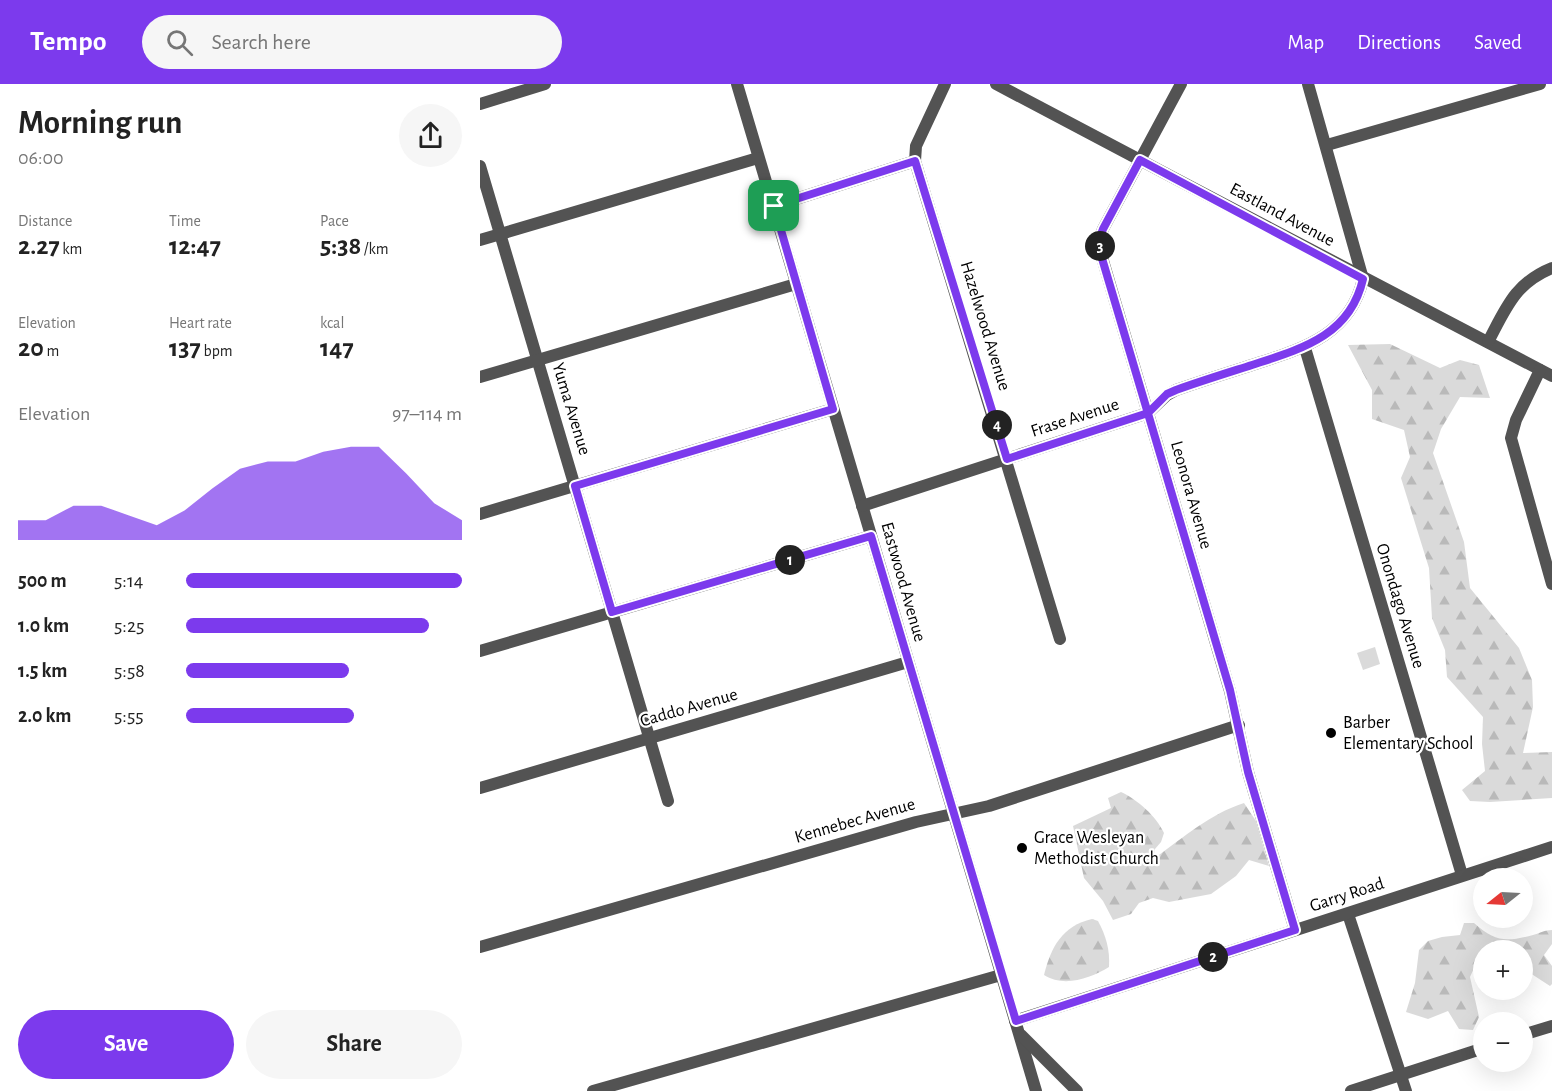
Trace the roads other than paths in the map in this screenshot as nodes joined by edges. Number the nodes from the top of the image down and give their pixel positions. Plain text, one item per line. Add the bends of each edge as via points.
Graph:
1 (545, 84) edge
2 (737, 84) edge
3 (945, 84) edge
4 (996, 84) edge
5 (1181, 84) edge
6 (1308, 84) edge
7 (1540, 84) edge
8 (480, 104) edge
9 (1327, 145) junction
10 (758, 158) junction
11 (1140, 160) junction
12 (915, 161) junction
13 (480, 166) edge
14 (774, 206) junction
15 (501, 234) junction
16 (480, 240) edge
17 (1552, 268) edge
18 (1363, 279) junction
19 (796, 284) junction
20 (1488, 342) junction
21 (1305, 348) junction
22 (537, 361) junction
23 (1540, 370) junction
24 (1552, 376) edge
25 (480, 377) edge
26 (833, 409) junction
27 (1148, 413) junction
28 (1007, 459) junction
29 (575, 486) junction
30 (862, 506) junction
31 (480, 514) edge
32 (871, 536) junction
33 (1548, 548) edge
34 (1552, 584) edge
35 (612, 612) junction
36 (1060, 639) dead end
37 (480, 651) edge
38 (908, 662) junction
39 (1239, 725) junction
40 (649, 738) junction
41 (480, 788) edge
42 (668, 801) dead end
43 (953, 813) junction
44 (1552, 847) edge
45 (1462, 875) junction
46 (1348, 914) junction
47 (1295, 930) junction
48 (480, 947) edge
49 (1001, 975) junction
50 (1016, 1021) junction
51 (1552, 1026) edge
52 (1533, 1032) edge
53 (1020, 1035) junction
54 (1473, 1052) edge
55 (1401, 1075) junction
56 (593, 1091) edge
57 (1036, 1091) edge
58 (1077, 1091) edge
59 (1351, 1091) edge
60 (1406, 1091) edge

1 - 8 street
2 - 10 street, Eastwood Avenue
3 - 12 street via 916,146
4 - 11 street, Eastland Avenue
5 - 11 street, Leonora Avenue
6 - 9 street
7 - 9 street
9 - 18 street
10 - 14 street, Eastwood Avenue
10 - 15 street
11 - 18 street, Eastland Avenue
11 - 27 street, Leonora Avenue via 1103,229 1100,246
12 - 14 street
12 - 28 street, Hazelwood Avenue
13 - 15 street, Yuma Avenue
14 - 19 street, Eastwood Avenue
15 - 16 street
15 - 22 street, Yuma Avenue
17 - 20 street via 1531,278 1518,290
18 - 20 street, Eastland Avenue
18 - 21 street, Frase Avenue via 1351,310
19 - 22 street
19 - 26 street, Eastwood Avenue
20 - 23 street, Eastland Avenue
21 - 27 street, Frase Avenue via 1176,390
21 - 45 street, Onondago Avenue
22 - 25 street
22 - 29 street, Yuma Avenue
23 - 24 street, Eastland Avenue
23 - 33 street via 1516,420 1512,438
26 - 29 street
26 - 30 street, Eastwood Avenue
27 - 28 street, Frase Avenue
27 - 39 street, Leonora Avenue
28 - 30 street, Frase Avenue
28 - 36 street, Hazelwood Avenue
29 - 31 street
29 - 35 street, Yuma Avenue
30 - 32 street, Eastwood Avenue
32 - 35 street
32 - 38 street, Eastwood Avenue
33 - 34 street
35 - 37 street
35 - 40 street, Yuma Avenue
38 - 40 street, Caddo Avenue
38 - 43 street, Eastwood Avenue
39 - 43 street, Kennebec Avenue via 989,806
39 - 47 street, Leonora Avenue via 1248,772
40 - 41 street, Caddo Avenue
40 - 42 street, Yuma Avenue
43 - 48 street, Kennebec Avenue
43 - 49 street, Eastwood Avenue
44 - 45 street, Garry Road
45 - 46 street, Garry Road
46 - 47 street, Garry Road
46 - 55 street
47 - 50 street, Garry Road
49 - 50 street, Eastwood Avenue
49 - 56 street
50 - 53 street, Eastwood Avenue
51 - 52 street
53 - 57 street, Eastwood Avenue
53 - 58 street
54 - 55 street
55 - 59 street
55 - 60 street

